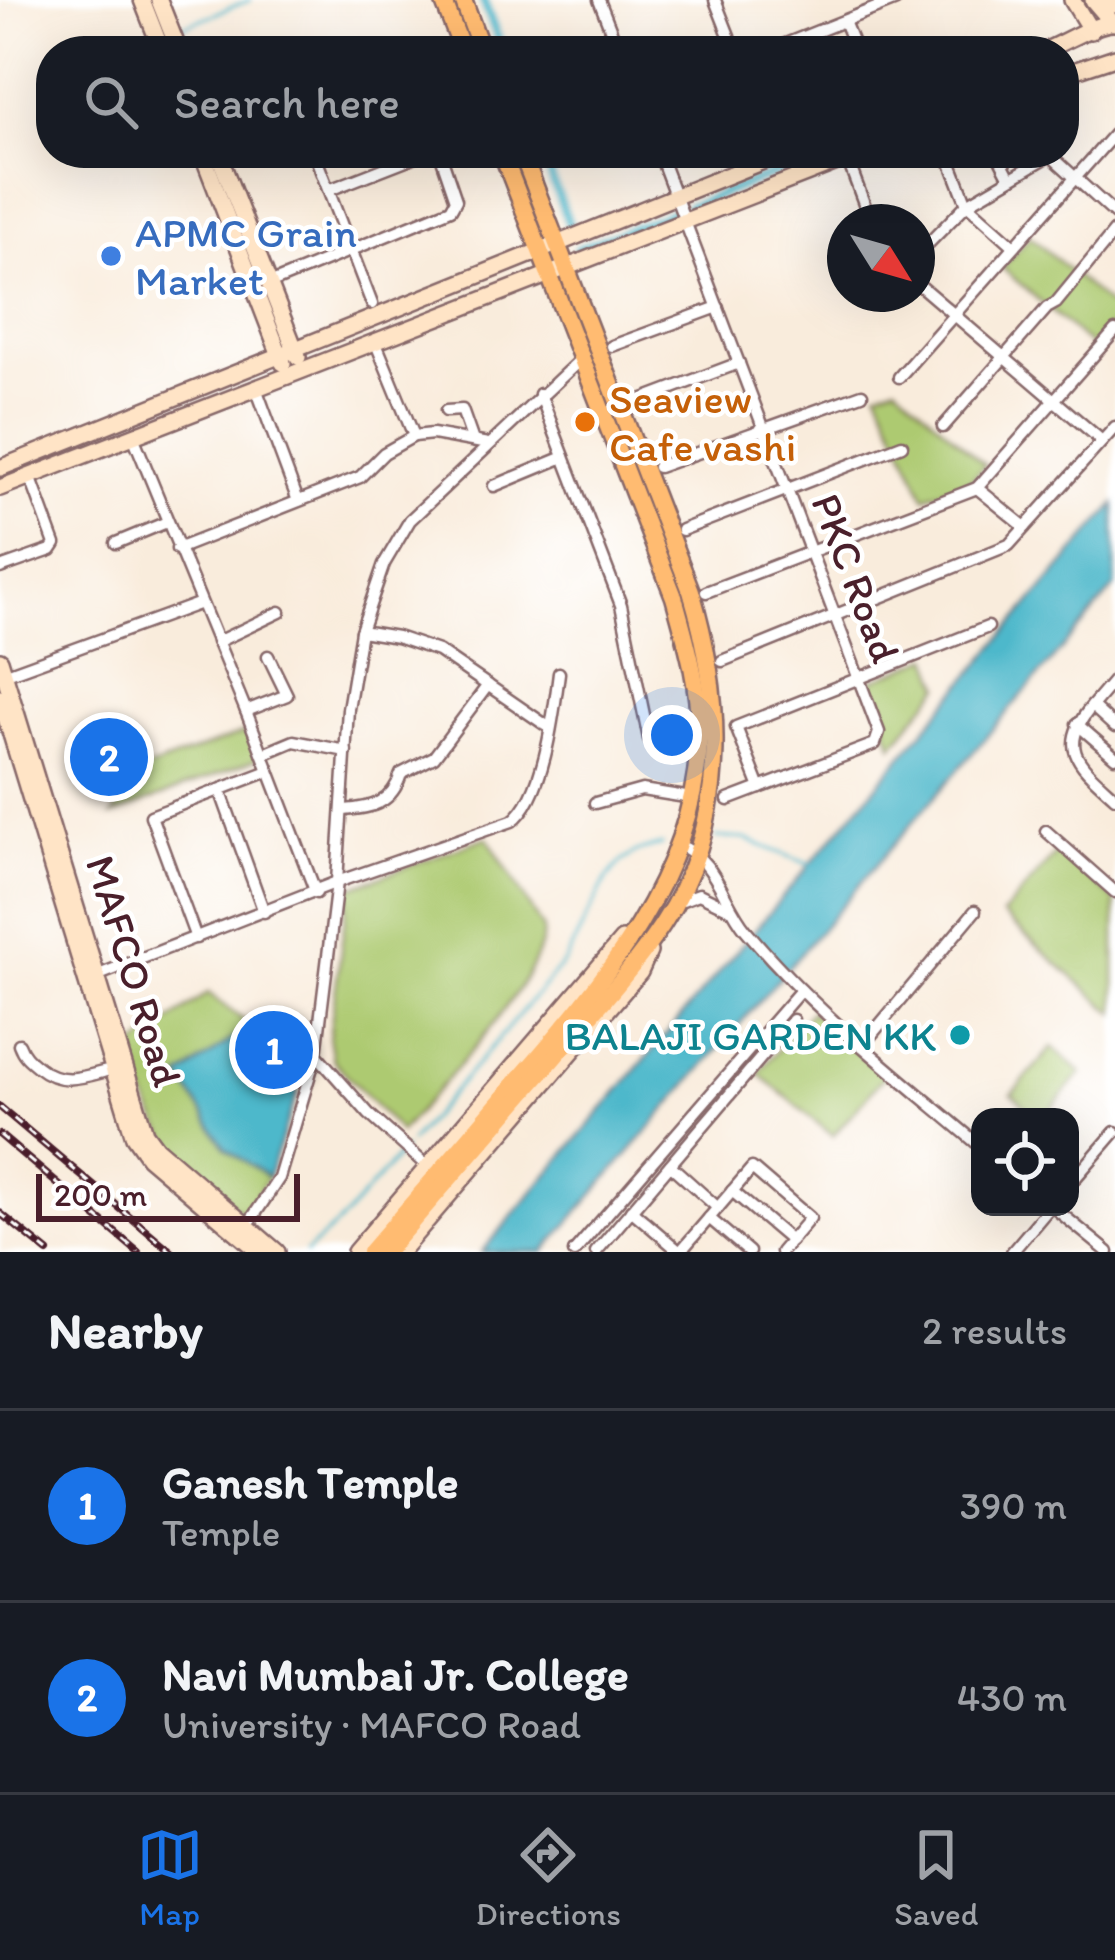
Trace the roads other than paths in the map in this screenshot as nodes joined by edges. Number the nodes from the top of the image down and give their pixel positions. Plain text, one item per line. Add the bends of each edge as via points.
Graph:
1 (142, 0) edge
2 (443, 0) edge
3 (463, 0) edge
4 (599, 0) edge
5 (715, 0) edge
6 (896, 0) edge
7 (1072, 0) edge
8 (1093, 0) edge
9 (163, 1) edge
10 (1112, 12) edge
11 (844, 21) junction
12 (1091, 31) junction
13 (156, 36) edge
14 (174, 36) edge
15 (457, 36) edge
16 (476, 36) edge
17 (613, 36) edge
18 (729, 36) edge
19 (806, 36) edge
20 (850, 36) edge
21 (1079, 36) edge
22 (1112, 60) edge
23 (1079, 70) edge
24 (1115, 133) edge
25 (208, 168) edge
26 (227, 168) edge
27 (320, 168) edge
28 (385, 168) edge
29 (445, 168) edge
30 (508, 168) edge
31 (528, 168) edge
32 (665, 168) edge
33 (744, 168) edge
34 (823, 168) edge
35 (857, 168) edge
36 (953, 168) edge
37 (1005, 168) edge
38 (1026, 168) edge
39 (1064, 168) edge
40 (1010, 178) junction
41 (1075, 178) junction
42 (328, 190) junction
43 (675, 195) junction
44 (866, 204) edge
45 (967, 204) junction
46 (1115, 214) edge
47 (685, 221) junction
48 (1115, 231) edge
49 (935, 237) edge
50 (558, 246) junction
51 (1014, 247) junction
52 (352, 251) junction
53 (540, 253) junction
54 (567, 267) junction
55 (548, 274) junction
56 (269, 284) junction
57 (935, 298) edge
58 (372, 304) dead end
59 (718, 307) junction
60 (954, 314) junction
61 (1114, 334) edge
62 (375, 341) junction
63 (597, 351) junction
64 (288, 354) junction
65 (1004, 357) junction
66 (739, 363) junction
67 (295, 373) junction
68 (899, 377) dead end
69 (256, 388) junction
70 (540, 394) junction
71 (862, 394) dead end
72 (1054, 400) junction
73 (633, 403) dead end
74 (446, 411) dead end
75 (764, 427) junction
76 (943, 427) dead end
77 (1115, 427) edge
78 (134, 436) junction
79 (414, 436) junction
80 (473, 441) junction
81 (1102, 441) junction
82 (488, 444) junction
83 (902, 445) dead end
84 (564, 457) junction
85 (658, 467) dead end
86 (0, 468) edge
87 (31, 476) junction
88 (494, 486) dead end
89 (0, 488) edge
90 (977, 488) junction
91 (787, 490) junction
92 (298, 501) junction
93 (167, 522) junction
94 (1025, 527) junction
95 (682, 530) dead end
96 (116, 543) dead end
97 (178, 549) junction
98 (811, 552) junction
99 (0, 568) edge
100 (706, 592) dead end
101 (201, 604) junction
102 (280, 612) dead end
103 (835, 616) junction
104 (988, 627) dead end
105 (361, 632) junction
106 (217, 642) junction
107 (268, 656) dead end
108 (722, 661) dead end
109 (2, 671) edge
110 (559, 674) dead end
111 (859, 678) junction
112 (1115, 679) edge
113 (488, 685) junction
114 (0, 698) edge
115 (1092, 706) junction
116 (246, 711) junction
117 (1077, 724) junction
118 (1115, 727) edge
119 (550, 728) junction
120 (649, 739) dead end
121 (346, 751) junction
122 (263, 754) junction
123 (1115, 757) edge
124 (269, 771) junction
125 (760, 788) junction
126 (220, 790) junction
127 (1115, 797) edge
128 (692, 798) junction
129 (728, 800) dead end
130 (595, 803) dead end
131 (344, 810) junction
132 (1046, 831) dead end
133 (686, 848) junction
134 (338, 882) junction
135 (316, 892) junction
136 (1115, 892) edge
137 (673, 906) junction
138 (733, 911) junction
139 (975, 911) dead end
140 (264, 912) junction
141 (644, 916) junction
142 (660, 927) junction
143 (196, 938) junction
144 (627, 959) junction
145 (93, 977) junction
146 (799, 988) junction
147 (793, 1020) dead end
148 (19, 1044) dead end
149 (862, 1046) junction
150 (316, 1054) junction
151 (114, 1069) junction
152 (1115, 1132) edge
153 (971, 1138) edge
154 (670, 1165) junction
155 (428, 1167) junction
156 (1079, 1174) edge
157 (732, 1191) junction
158 (632, 1210) junction
159 (714, 1213) junction
160 (1044, 1216) edge
161 (1063, 1216) edge
162 (247, 1226) junction
163 (790, 1241) junction
164 (260, 1252) edge
165 (277, 1252) edge
166 (355, 1252) edge
167 (370, 1252) edge
168 (386, 1252) edge
169 (400, 1252) edge
170 (574, 1252) edge
171 (596, 1252) edge
172 (680, 1252) edge
173 (749, 1252) edge
174 (781, 1252) edge
175 (1012, 1252) edge
176 (1108, 1252) edge

1 - 13 main road
2 - 15 main road
3 - 16 main road
4 - 17 street
5 - 18 street
6 - 11 street
7 - 12 main road
8 - 10 main road
9 - 14 main road
10 - 12 main road
11 - 19 street
11 - 20 street
12 - 21 main road
12 - 22 main road via 1091,49
22 - 23 main road
24 - 41 street
25 - 64 main road
26 - 56 main road
27 - 42 street
28 - 42 street
29 - 52 street via 454,207
30 - 53 main road
31 - 50 main road
32 - 43 street, PKC Road
33 - 43 main road
34 - 47 main road
35 - 44 street
36 - 45 street
37 - 40 street
38 - 40 street
39 - 41 street
40 - 45 street
41 - 46 street
41 - 51 street
42 - 52 street
43 - 47 street, PKC Road
43 - 50 main road
45 - 49 street
45 - 51 street
47 - 54 main road
47 - 59 street, PKC Road
48 - 65 street
50 - 53 main road
50 - 54 main road
51 - 60 street
52 - 56 street
52 - 58 street
53 - 55 main road
53 - 64 main road
54 - 55 main road
54 - 63 main road
55 - 62 main road
55 - 63 main road
56 - 64 main road
57 - 60 street
59 - 63 street
59 - 66 street, PKC Road
60 - 65 street
60 - 68 street
61 - 72 street
62 - 67 main road
62 - 79 street
63 - 70 street
63 - 128 main road via 689,648 699,741
63 - 133 main road via 706,644 717,742 709,808
64 - 67 main road
64 - 86 main road
65 - 72 street
65 - 76 street
66 - 73 street
66 - 75 street, PKC Road
67 - 69 main road
69 - 78 main road
69 - 92 street
70 - 82 street
70 - 84 street
71 - 75 street
72 - 81 street
72 - 90 street
74 - 80 street via 462,410
75 - 85 street
75 - 91 street, PKC Road
77 - 81 street
78 - 87 main road
78 - 93 street
79 - 80 street
79 - 92 street via 360,477
80 - 82 street
81 - 94 street
82 - 105 street via 410,520
83 - 91 street
84 - 88 street
84 - 120 street via 620,605
87 - 89 main road
87 - 99 street via 55,544
90 - 94 street
90 - 98 street
91 - 95 street
91 - 98 street, PKC Road
92 - 97 street
93 - 96 street
93 - 97 street
94 - 103 street via 1009,545
97 - 101 street
98 - 100 street
98 - 103 street, PKC Road
101 - 106 street
101 - 109 street
102 - 106 street
103 - 108 street
103 - 111 street, PKC Road
104 - 111 street
105 - 113 street via 438,651
105 - 121 street
106 - 116 street
107 - 116 street via 287,695
109 - 145 main road, MAFCO Road
110 - 119 street
111 - 125 street, PKC Road via 878,741
111 - 125 street via 736,727
112 - 115 street
113 - 119 street
113 - 131 street via 434,757 401,774 397,789 372,808
114 - 145 main road, MAFCO Road
115 - 117 street
115 - 118 street
116 - 122 street
117 - 123 street
117 - 127 street via 1072,748 1080,765
119 - 134 street via 523,814
121 - 122 street via 294,741
121 - 131 street
122 - 124 street
124 - 126 street
124 - 135 street
125 - 129 street, PKC Road
126 - 140 street
126 - 143 street via 151,816
128 - 130 street via 642,790
128 - 133 main road
131 - 134 street
132 - 136 street
133 - 137 main road
133 - 138 street
133 - 141 main road
134 - 135 street
134 - 150 street
135 - 140 street
137 - 138 street via 699,894
137 - 142 main road
138 - 146 street
139 - 149 street
140 - 143 street
141 - 144 main road
141 - 155 main road
142 - 144 main road
142 - 169 main road via 640,972
143 - 145 street
144 - 167 main road
144 - 168 main road
145 - 151 main road, MAFCO Road
145 - 162 main road, MAFCO Road via 149,1142
146 - 149 street
146 - 170 street
147 - 154 street
148 - 151 street via 64,1081
149 - 153 street
150 - 155 street
150 - 162 street via 279,1178
151 - 164 main road, MAFCO Road via 140,1149
152 - 156 street
154 - 158 street
154 - 159 street
155 - 166 main road
157 - 159 street
157 - 163 street
157 - 163 street via 752,1168 810,1218
158 - 171 street
158 - 172 street
159 - 172 street
159 - 173 street
160 - 175 street
161 - 176 street
162 - 165 main road, MAFCO Road
163 - 174 street

